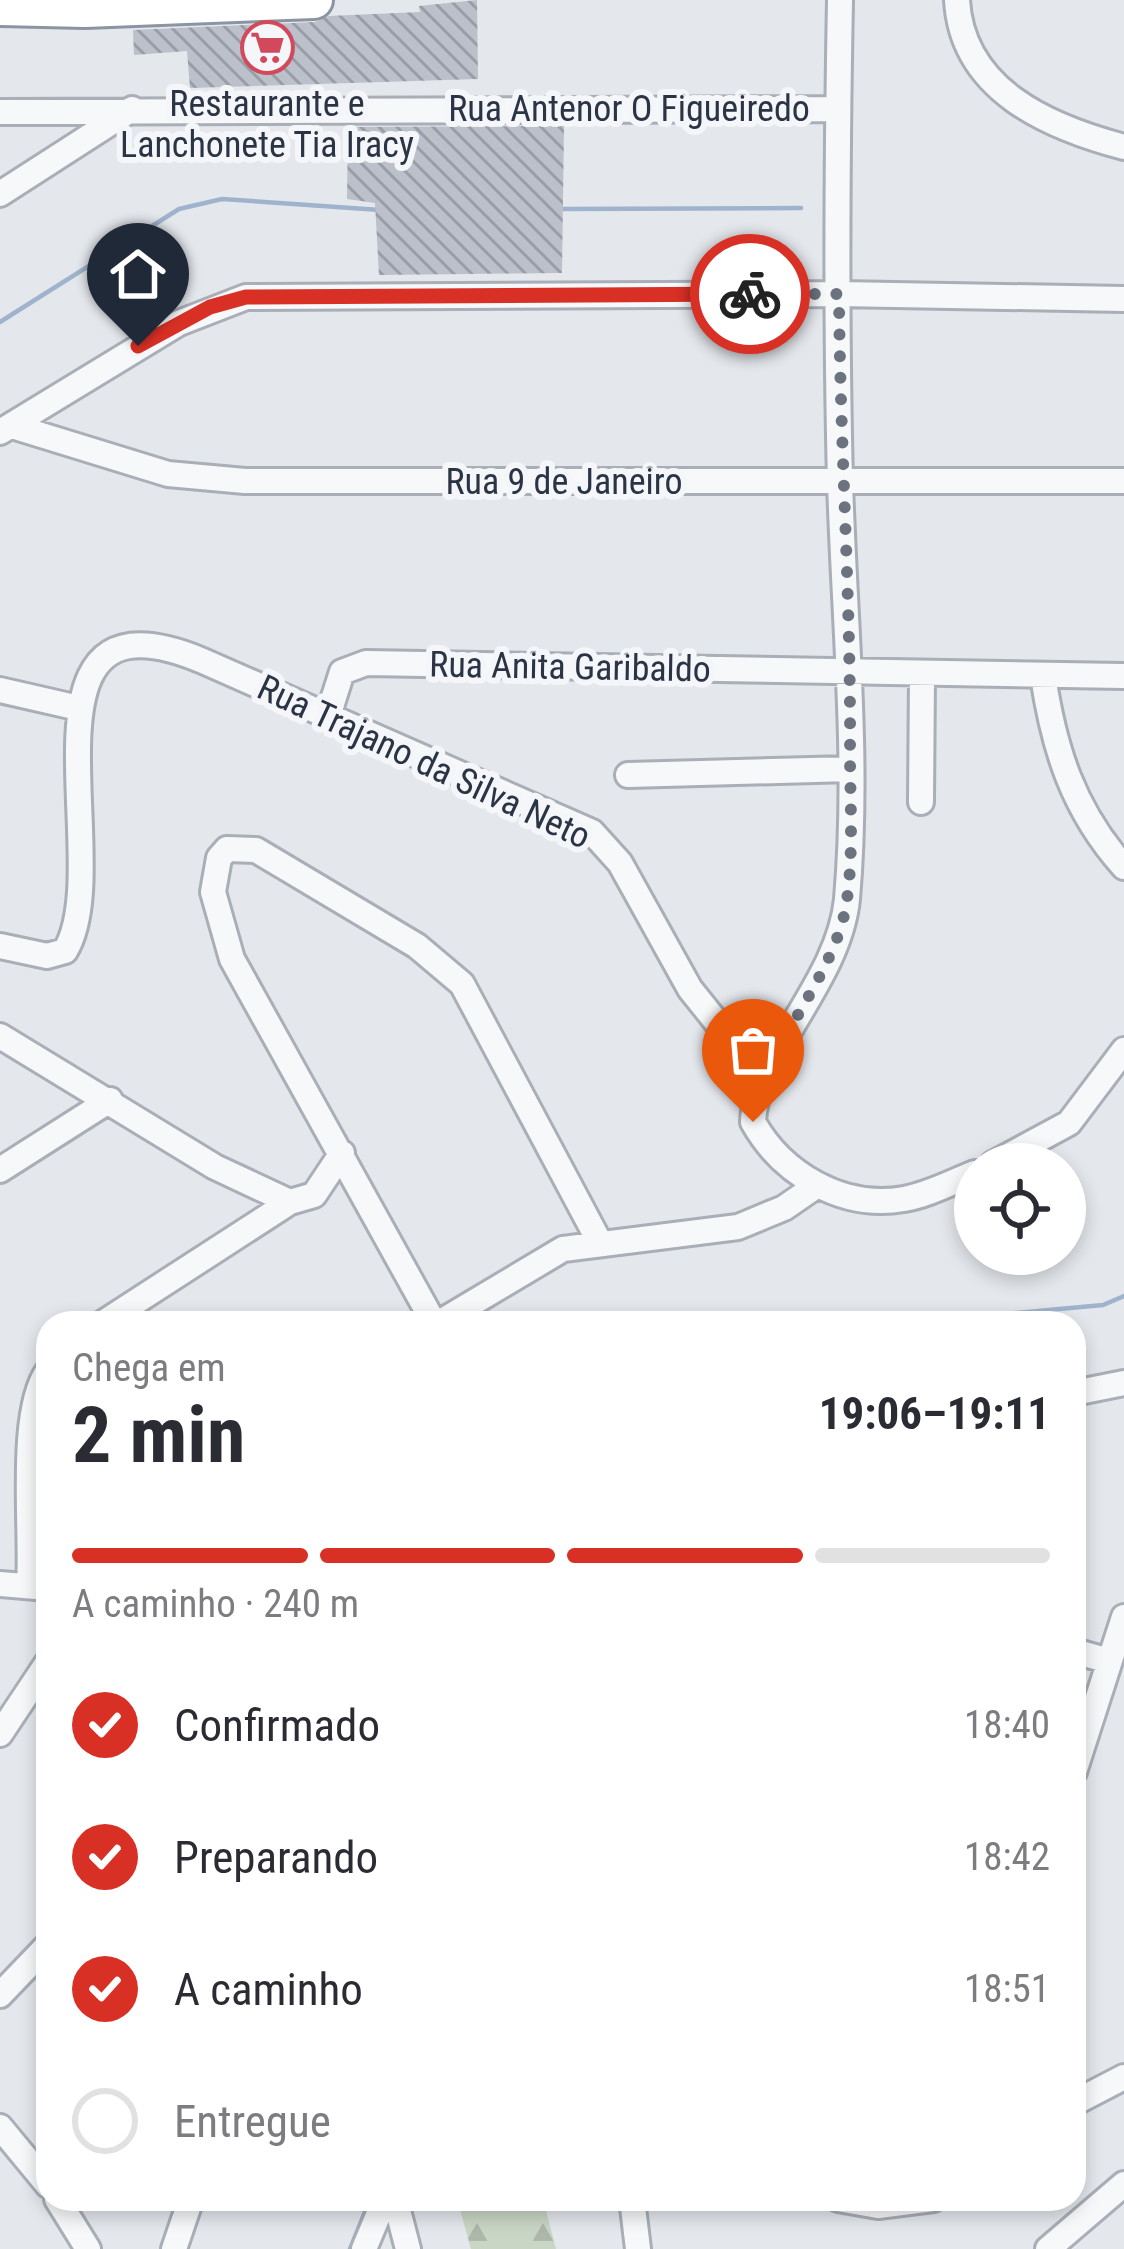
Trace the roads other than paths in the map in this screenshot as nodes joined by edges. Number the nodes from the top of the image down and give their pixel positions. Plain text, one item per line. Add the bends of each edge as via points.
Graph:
1 (314, 0) edge
2 (840, 0) edge
3 (957, 0) edge
4 (0, 7) edge
5 (132, 109) junction
6 (838, 109) junction
7 (0, 112) edge
8 (1124, 147) edge
9 (0, 194) edge
10 (839, 294) junction
11 (1124, 299) edge
12 (6, 429) edge
13 (840, 482) junction
14 (1124, 482) edge
15 (850, 674) junction
16 (922, 674) junction
17 (1043, 676) junction
18 (1124, 676) edge
19 (0, 690) edge
20 (70, 706) junction
21 (327, 719) junction
22 (850, 769) junction
23 (628, 775) dead end
24 (921, 802) dead end
25 (1124, 867) edge
26 (0, 946) edge
27 (0, 1036) edge
28 (1124, 1050) edge
29 (763, 1080) junction
30 (110, 1100) junction
31 (1032, 1143) edge
32 (342, 1153) junction
33 (0, 1170) edge
34 (954, 1180) edge
35 (816, 1186) junction
36 (290, 1202) junction
37 (599, 1241) junction
38 (122, 1311) edge
39 (430, 1311) edge
40 (456, 1311) edge
41 (1124, 1383) edge
42 (1086, 1391) edge
43 (36, 1403) edge
44 (36, 1557) edge
45 (0, 1585) edge
46 (36, 1587) edge
47 (1124, 1617) edge
48 (1086, 1654) edge
49 (1109, 1661) junction
50 (36, 1680) edge
51 (1086, 1734) edge
52 (0, 1735) edge
53 (36, 1958) edge
54 (0, 1995) edge
55 (1124, 2077) edge
56 (1086, 2097) edge
57 (0, 2127) edge
58 (36, 2171) edge
59 (1124, 2184) edge
60 (64, 2211) edge
61 (187, 2211) edge
62 (380, 2211) edge
63 (398, 2211) edge
64 (633, 2211) edge
65 (88, 2249) edge
66 (174, 2249) edge
67 (364, 2249) edge
68 (408, 2249) edge
69 (638, 2249) edge
70 (1048, 2249) edge

1 - 4 highway
2 - 6 street
3 - 8 street via 965,43 983,74 1061,131
5 - 6 street, Rua Antenor O Figueiredo
5 - 7 street, Rua Antenor O Figueiredo
5 - 9 street
6 - 10 street
10 - 11 street
10 - 12 street via 246,297 178,323
10 - 13 street
12 - 13 street, Rua 9 de Janeiro via 200,478
13 - 14 street, Rua 9 de Janeiro
13 - 15 street
15 - 16 street, Rua Anita Garibaldo
15 - 21 street, Rua Anita Garibaldo via 366,662 342,672
15 - 22 street
16 - 17 street, Rua Anita Garibaldo
16 - 24 street
17 - 18 street, Rua Anita Garibaldo
17 - 25 street via 1072,793
19 - 20 street
20 - 21 street, Rua Trajano da Silva Neto via 77,676 94,657 163,648
20 - 26 street via 70,942 46,956
21 - 29 street, Rua Trajano da Silva Neto via 592,832 620,863 701,1004
22 - 23 street
22 - 29 street via 847,902 837,945
27 - 30 street
28 - 31 street via 1069,1123
29 - 35 street via 753,1122 775,1154
30 - 33 street
30 - 36 street via 215,1167
32 - 36 street via 314,1195
32 - 37 street via 232,959 213,892 227,849 256,850 417,946 462,984
32 - 39 street
34 - 35 street via 888,1202
35 - 37 street via 738,1227 651,1242
36 - 38 street
37 - 40 street via 537,1260
41 - 42 street
43 - 44 street via 29,1442
45 - 46 street
47 - 49 street
48 - 49 street
49 - 51 street
50 - 52 street
53 - 54 street
55 - 56 street
57 - 58 street
59 - 70 street
60 - 65 street
61 - 66 street
62 - 67 street
63 - 68 street
64 - 69 street

